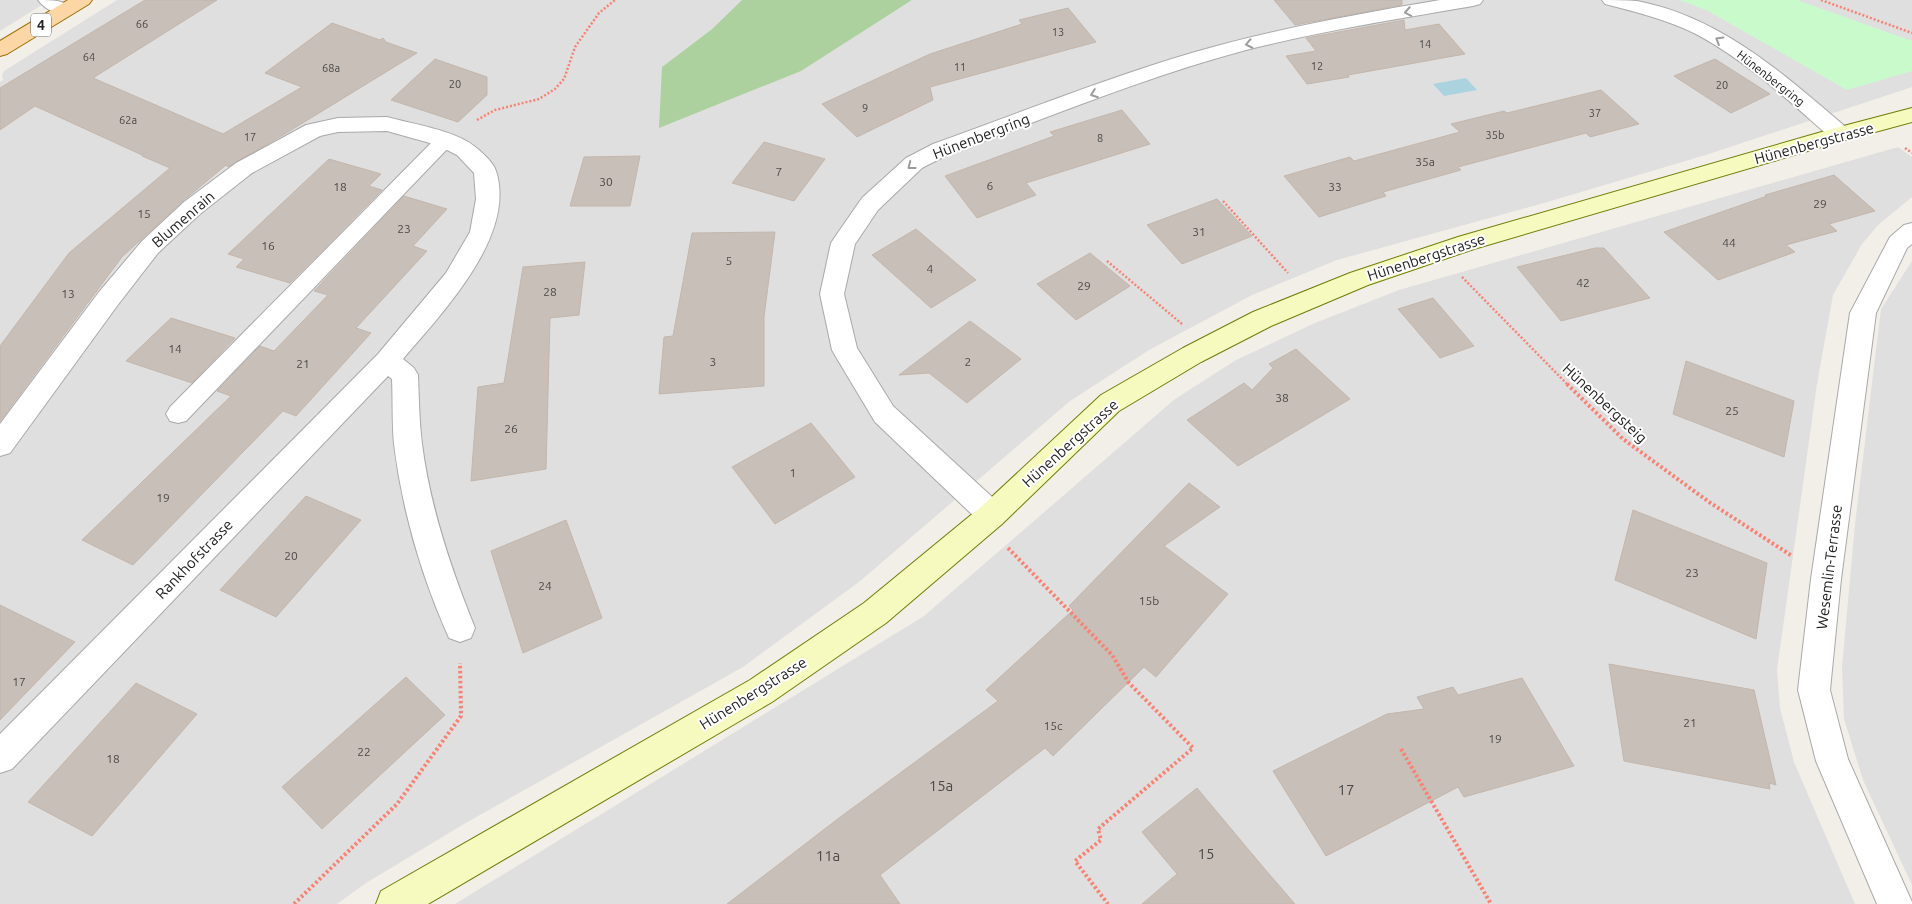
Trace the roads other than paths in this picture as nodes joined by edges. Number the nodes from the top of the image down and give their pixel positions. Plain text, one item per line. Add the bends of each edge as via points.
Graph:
1 (82, 0) edge
2 (1473, 0) edge
3 (1612, 0) edge
4 (56, 5) edge
5 (0, 50) edge
6 (1912, 115) edge
7 (1840, 134) junction
8 (445, 140) junction
9 (1912, 231) edge
10 (387, 361) junction
11 (178, 414) dead end
12 (0, 445) edge
13 (992, 515) junction
14 (460, 628) road end
15 (0, 757) edge
16 (394, 904) edge
17 (1895, 904) edge

1 - 4 main road, 4
2 -> 13 street, Hünenbergring via 1239,46 1157,71 941,149 914,163 870,204 844,243 832,294 845,350 884,414
7 -> 3 street, Hünenbergring via 1748,58 1702,30 1656,11
4 - 5 main road, 4
6 - 7 street, Hünenbergstrasse
7 - 13 street, Hünenbergstrasse via 1438,252 1358,278 1262,319 1110,404
8 - 10 street, Rankhofstrasse via 465,150 485,171 488,199 482,232 455,279
8 - 11 lane
8 - 12 street, Blumenrain via 387,124 338,125 314,130 244,168 192,208 150,247 108,298
9 - 17 street, Wesemlin-Terrasse via 1898,243 1863,313 1814,690 1832,761
10 - 14 street via 405,375 408,450 419,502 437,572
10 - 15 street, Rankhofstrasse
13 - 16 street, Hünenbergstrasse via 875,614 761,691

